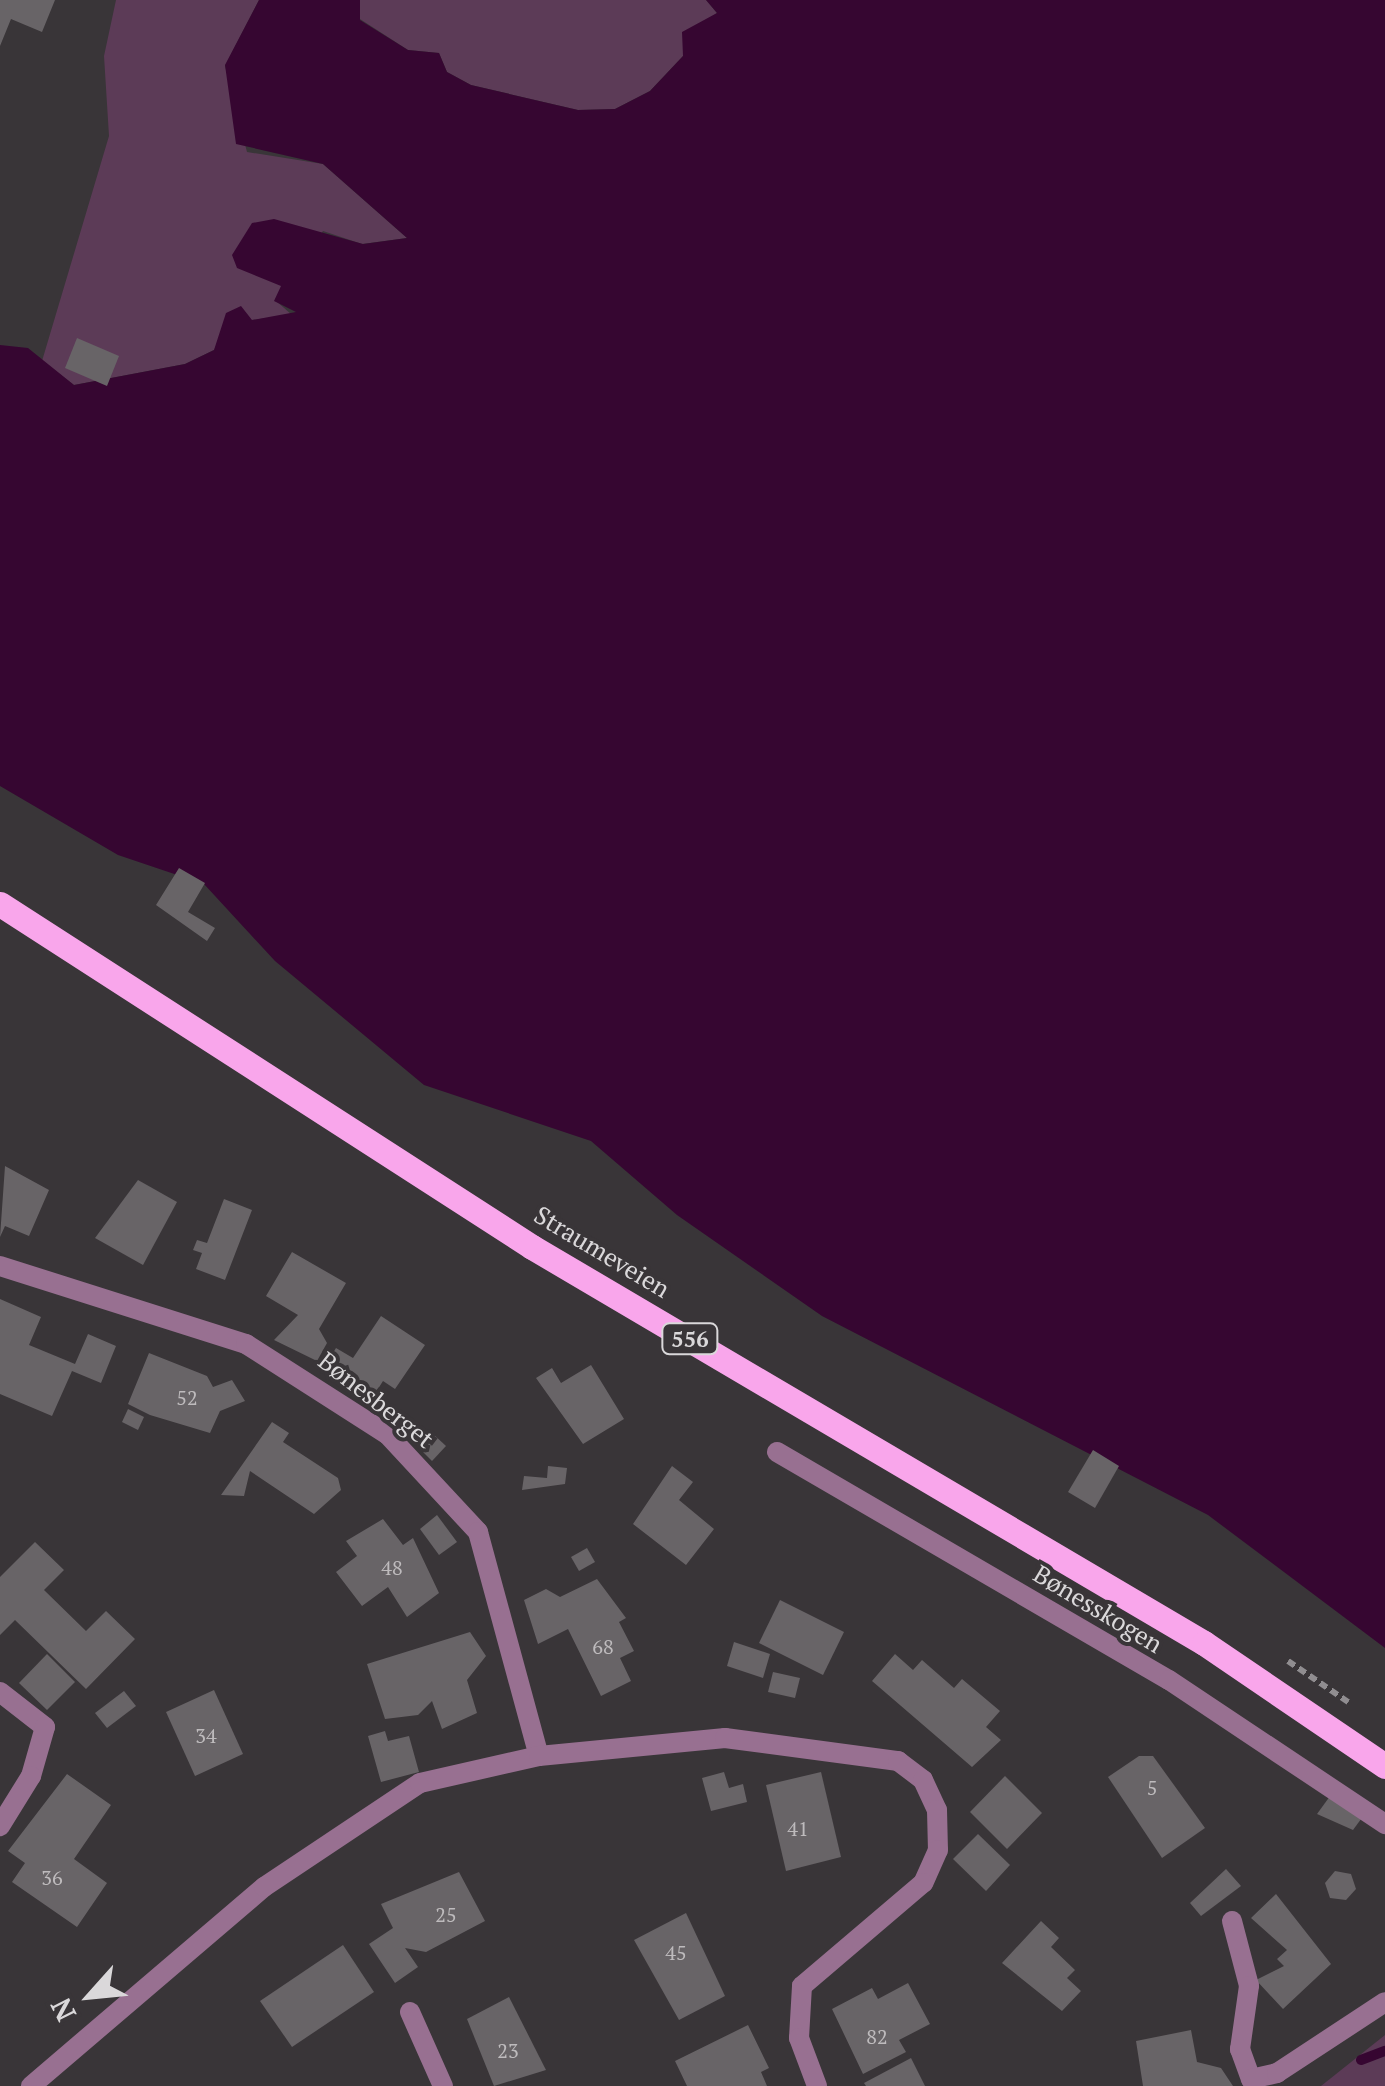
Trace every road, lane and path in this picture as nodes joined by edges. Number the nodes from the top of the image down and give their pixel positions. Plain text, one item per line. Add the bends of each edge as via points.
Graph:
1 (0, 904) edge
2 (0, 1266) edge
3 (777, 1452) dead end
4 (0, 1692) edge
5 (538, 1756) junction
6 (1385, 1766) edge
7 (1385, 1824) edge
8 (0, 1826) edge
9 (1232, 1921) dead end
10 (1385, 2002) edge
11 (410, 2012) dead end
12 (31, 2086) edge
13 (443, 2086) edge
14 (817, 2086) edge

1 - 6 main road, Straumeveien / 556 via 532,1247 1204,1644
2 - 5 street, Bønesberget via 246,1344 387,1434 478,1532
3 - 7 street, Bønesskogen via 1169,1680
4 - 8 street via 46,1727 31,1776
5 - 12 street via 420,1783 322,1845
5 - 14 street via 725,1738 884,1758 924,1780 938,1810 938,1850 923,1883 802,1986 798,2038
9 - 10 street via 1249,1986 1240,2049 1251,2078 1277,2074
11 - 13 street

